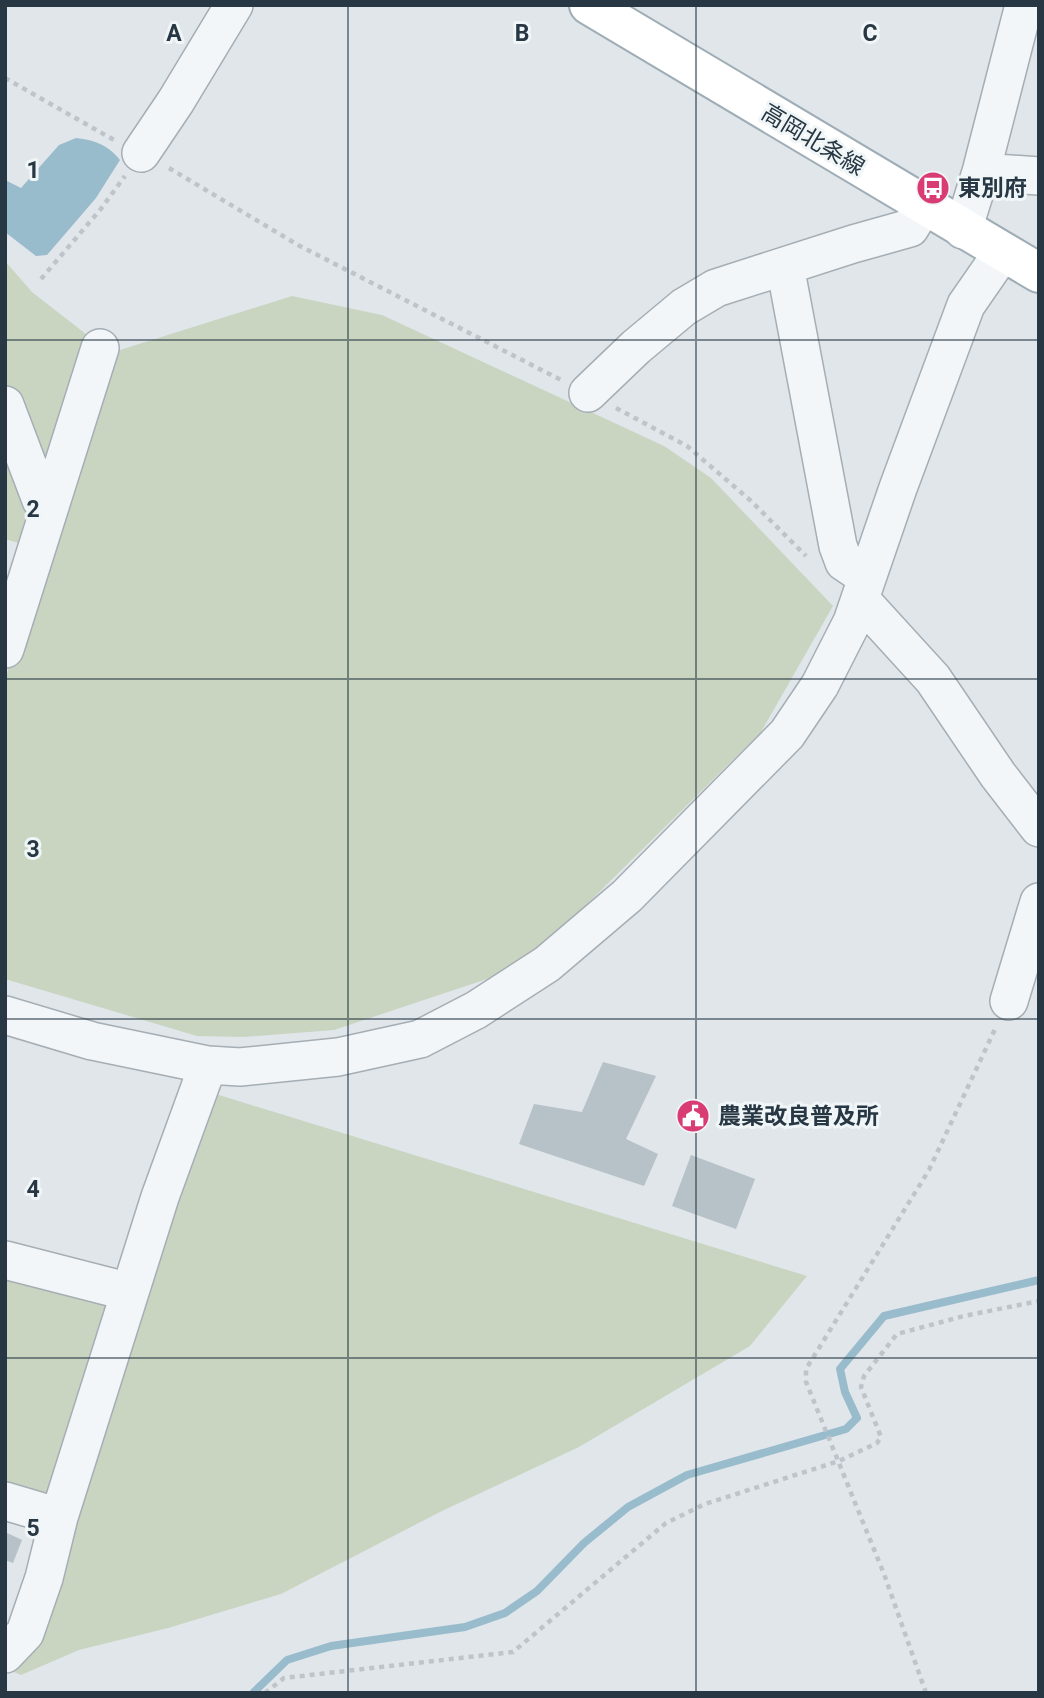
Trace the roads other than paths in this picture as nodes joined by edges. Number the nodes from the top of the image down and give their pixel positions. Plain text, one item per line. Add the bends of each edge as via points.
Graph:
1 (233, 5) edge
2 (589, 5) edge
3 (1024, 5) edge
4 (141, 153) road end
5 (981, 172) junction
6 (1039, 176) edge
7 (924, 205) junction
8 (963, 230) junction
9 (1002, 253) junction
10 (785, 266) junction
11 (1039, 273) edge
12 (100, 348) dead end
13 (588, 393) road end
14 (5, 405) edge
15 (50, 505) junction
16 (19, 557) edge
17 (863, 588) junction
18 (5, 649) edge
19 (1039, 828) edge
20 (1039, 902) edge
21 (1009, 1001) road end
22 (5, 1015) edge
23 (208, 1065) junction
24 (5, 1260) edge
25 (130, 1292) junction
26 (5, 1501) edge
27 (59, 1517) junction
28 (5, 1654) edge

1 - 4 street
2 - 7 main road, 高岡北条線
3 - 5 street
5 - 6 street
5 - 8 street
7 - 8 main road, 高岡北条線
7 - 10 street via 910,228
8 - 9 main road, 高岡北条線
9 - 11 main road, 高岡北条線
9 - 17 street via 967,305
10 - 13 street via 716,288 684,307
10 - 17 street via 838,546
12 - 15 street
14 - 15 street via 41,500
15 - 16 street
16 - 18 street
17 - 19 street
17 - 23 street via 852,622 820,685 787,734 627,896 547,964 477,1010 420,1039 338,1057 240,1067
20 - 21 street
22 - 23 street via 92,1041
23 - 25 street
24 - 25 street
25 - 27 street
26 - 27 street
27 - 28 street via 26,1633

